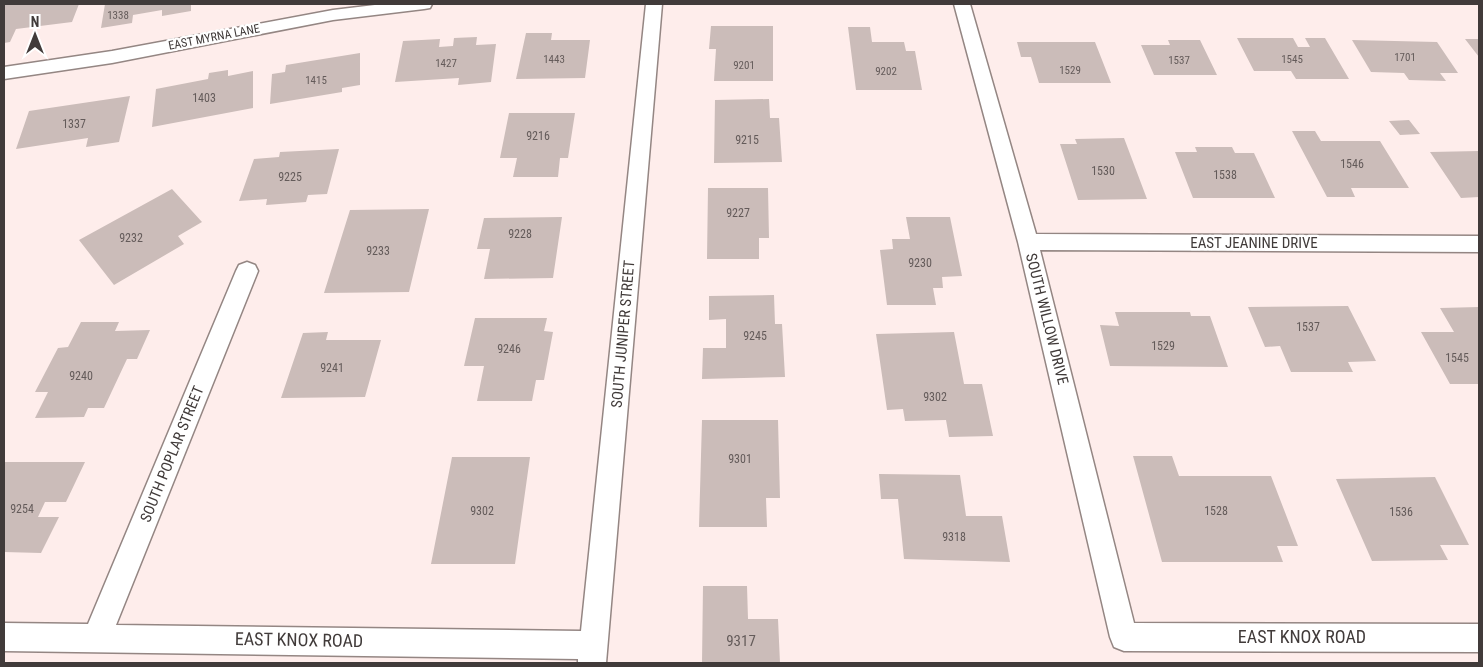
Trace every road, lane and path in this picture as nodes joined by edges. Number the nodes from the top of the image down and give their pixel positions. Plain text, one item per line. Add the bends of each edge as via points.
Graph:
1 (424, 4) edge
2 (654, 4) edge
3 (962, 4) edge
4 (4, 73) edge
5 (1028, 242) junction
6 (1479, 244) edge
7 (247, 271) dead end
8 (4, 636) edge
9 (97, 636) junction
10 (1124, 636) joint
11 (1479, 638) edge
12 (593, 654) edge

1 - 4 street, EAST MYRNA LANE via 333,15 112,57
2 - 12 street, SOUTH JUNIPER STREET
3 - 5 street, SOUTH WILLOW DRIVE
5 - 6 street, EAST JEANINE DRIVE
5 - 10 street, SOUTH WILLOW DRIVE
7 - 9 street, SOUTH POPLAR STREET
8 - 9 street, EAST KNOX ROAD
9 - 12 street, EAST KNOX ROAD
10 - 11 street, EAST KNOX ROAD

